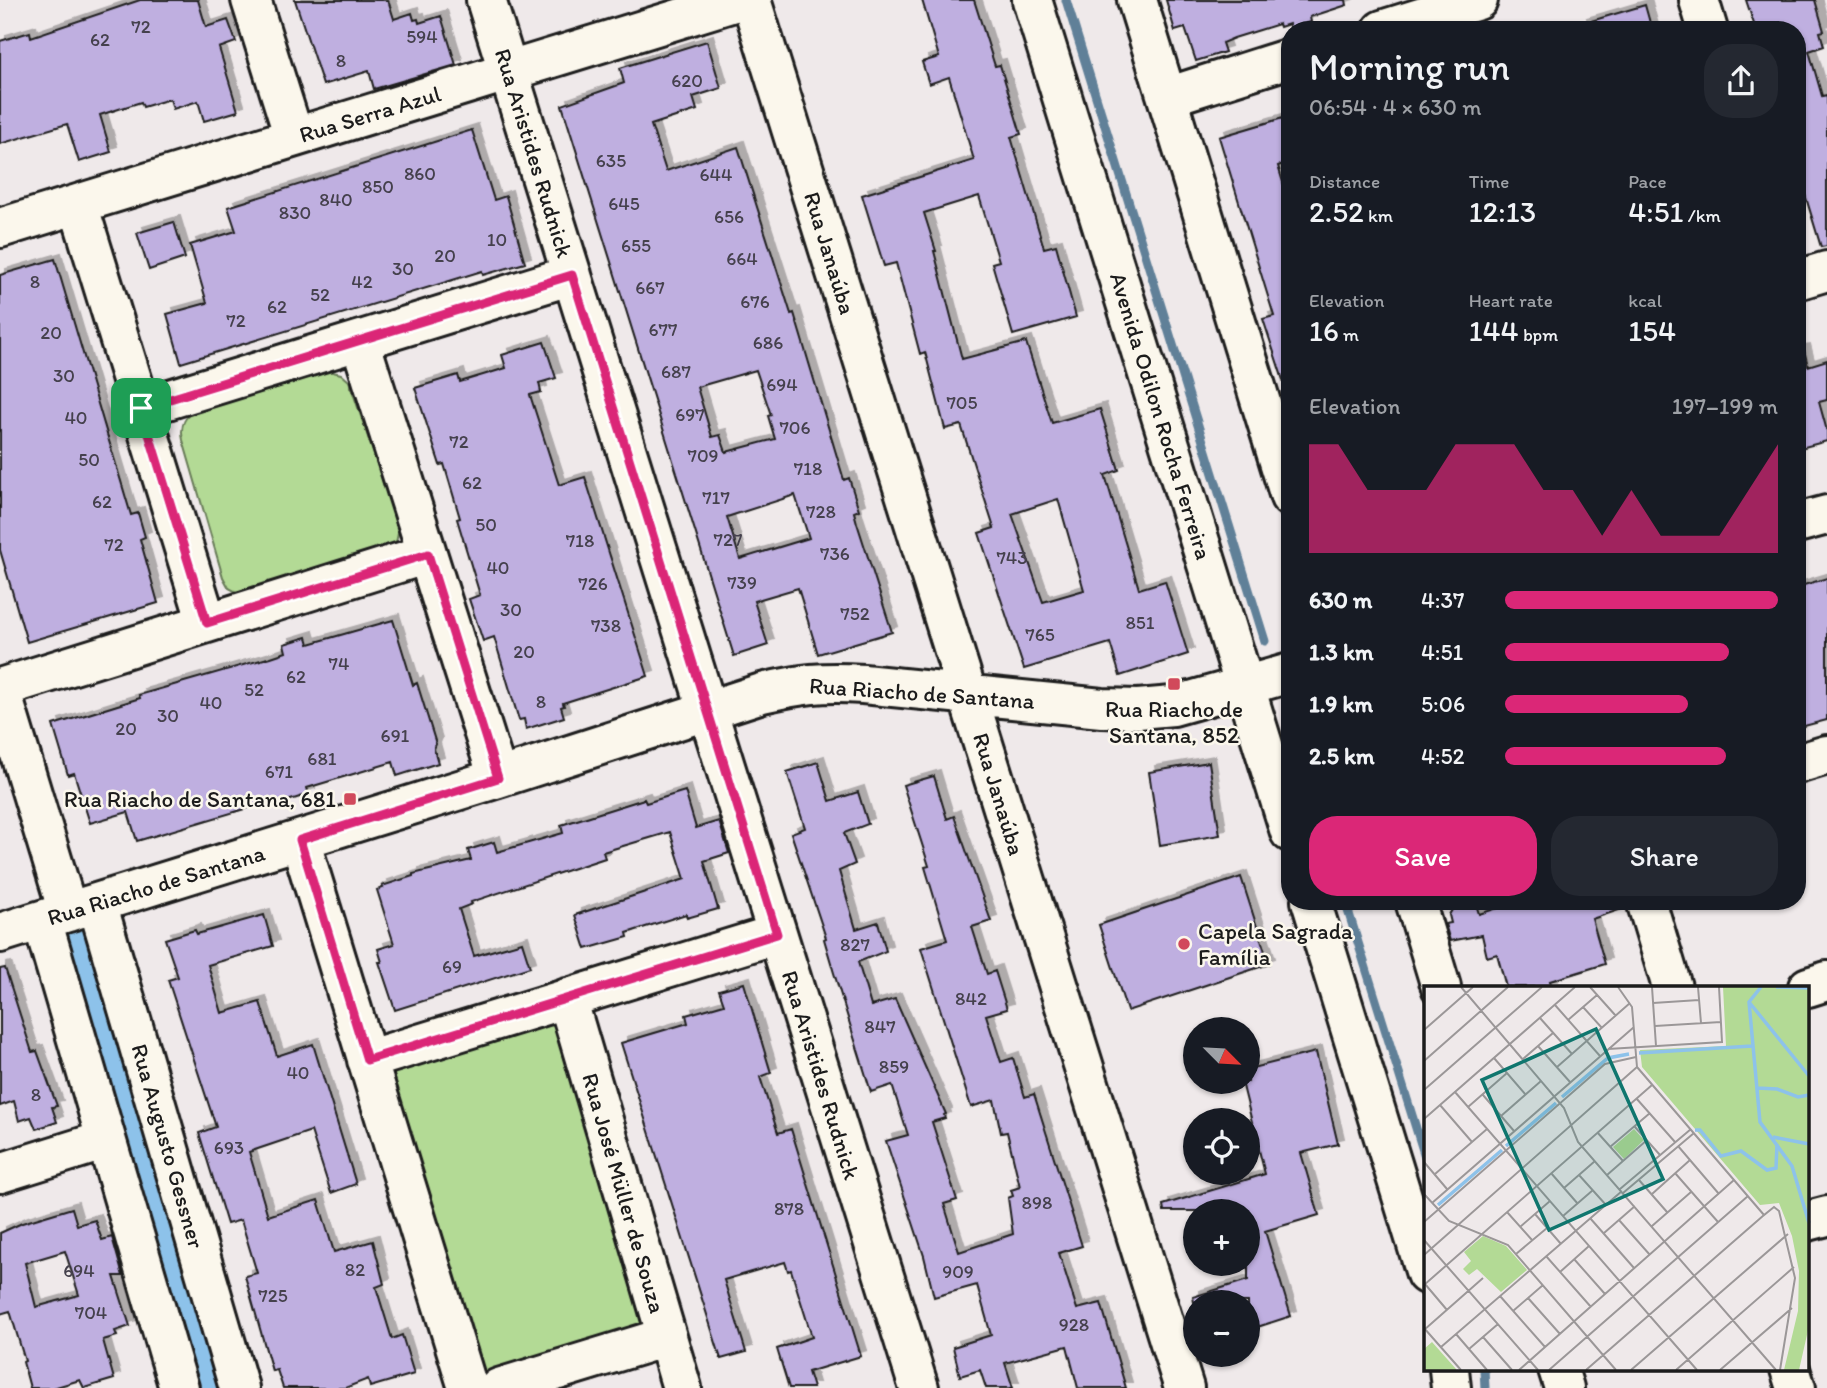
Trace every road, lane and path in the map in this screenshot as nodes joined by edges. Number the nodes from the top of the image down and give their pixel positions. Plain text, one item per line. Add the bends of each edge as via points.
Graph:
1 (251, 0) edge
2 (486, 0) edge
3 (740, 0) edge
4 (751, 0) edge
5 (1032, 0) edge
6 (1137, 0) edge
7 (1478, 0) edge
8 (1699, 0) edge
9 (1411, 21) edge
10 (1705, 21) edge
11 (1281, 61) edge
12 (508, 72) junction
13 (1167, 97) junction
14 (294, 137) junction
15 (78, 204) junction
16 (0, 228) edge
17 (1827, 271) edge
18 (572, 275) junction
19 (1806, 277) edge
20 (360, 341) junction
21 (141, 408) junction
22 (1281, 468) edge
23 (1827, 514) edge
24 (1806, 520) edge
25 (428, 554) junction
26 (207, 623) junction
27 (1281, 676) edge
28 (1245, 686) junction
29 (0, 688) edge
30 (968, 694) junction
31 (707, 711) junction
32 (1827, 755) edge
33 (1806, 761) edge
34 (498, 778) junction
35 (1281, 803) edge
36 (300, 840) junction
37 (1314, 910) edge
38 (1418, 910) edge
39 (1649, 910) edge
40 (69, 912) junction
41 (0, 933) edge
42 (777, 934) junction
43 (1827, 981) edge
44 (1441, 986) edge
45 (1672, 986) edge
46 (1810, 986) edge
47 (567, 998) junction
48 (367, 1060) junction
49 (106, 1140) junction
50 (0, 1173) edge
51 (1827, 1216) edge
52 (1810, 1221) edge
53 (1424, 1268) edge
54 (666, 1337) junction
55 (1449, 1370) edge
56 (1558, 1370) edge
57 (1790, 1370) edge
58 (179, 1388) edge
59 (239, 1388) edge
60 (468, 1388) edge
61 (499, 1388) edge
62 (682, 1388) edge
63 (919, 1388) edge
64 (1184, 1388) edge
65 (1451, 1388) edge
66 (1564, 1388) edge
67 (1796, 1388) edge

1 - 14 street
2 - 12 street, Rua Aristides Rudnick
3 - 12 street, Rua Serra Azul
4 - 30 street, Rua Janaúba
5 - 28 street, Avenida Odilon Rocha Ferreira
6 - 13 street
7 - 9 street
8 - 10 street
11 - 13 street
12 - 14 street, Rua Serra Azul
12 - 18 street, Rua Aristides Rudnick
13 - 22 street
14 - 15 street, Rua Serra Azul
15 - 16 street, Rua Serra Azul
15 - 21 street
17 - 19 street
18 - 20 street
18 - 31 street, Rua Aristides Rudnick
20 - 21 street
20 - 25 street
21 - 26 street
23 - 24 street
25 - 26 street
25 - 34 street
26 - 29 street
27 - 28 street, Rua Riacho de Santana
28 - 30 street, Rua Riacho de Santana via 1173,706 1138,709
28 - 35 street, Avenida Odilon Rocha Ferreira
29 - 40 street
30 - 31 street, Rua Riacho de Santana via 824,681 762,693
30 - 64 street, Rua Janaúba
31 - 34 street, Rua Riacho de Santana
31 - 42 street, Rua Aristides Rudnick
32 - 33 street
34 - 36 street, Rua Riacho de Santana
36 - 40 street, Rua Riacho de Santana
36 - 48 street
37 - 53 street
38 - 44 street
39 - 45 street
40 - 41 street, Rua Riacho de Santana
40 - 49 street
40 - 59 street, Rua Augusto Gessner
42 - 47 street
42 - 63 street, Rua Aristides Rudnick
43 - 46 street
47 - 48 street
47 - 54 street, Rua José Müller de Souza
48 - 60 street
49 - 50 street
49 - 58 street
51 - 52 street
54 - 61 street
54 - 62 street, Rua José Müller de Souza
55 - 65 street
56 - 66 street
57 - 67 street

